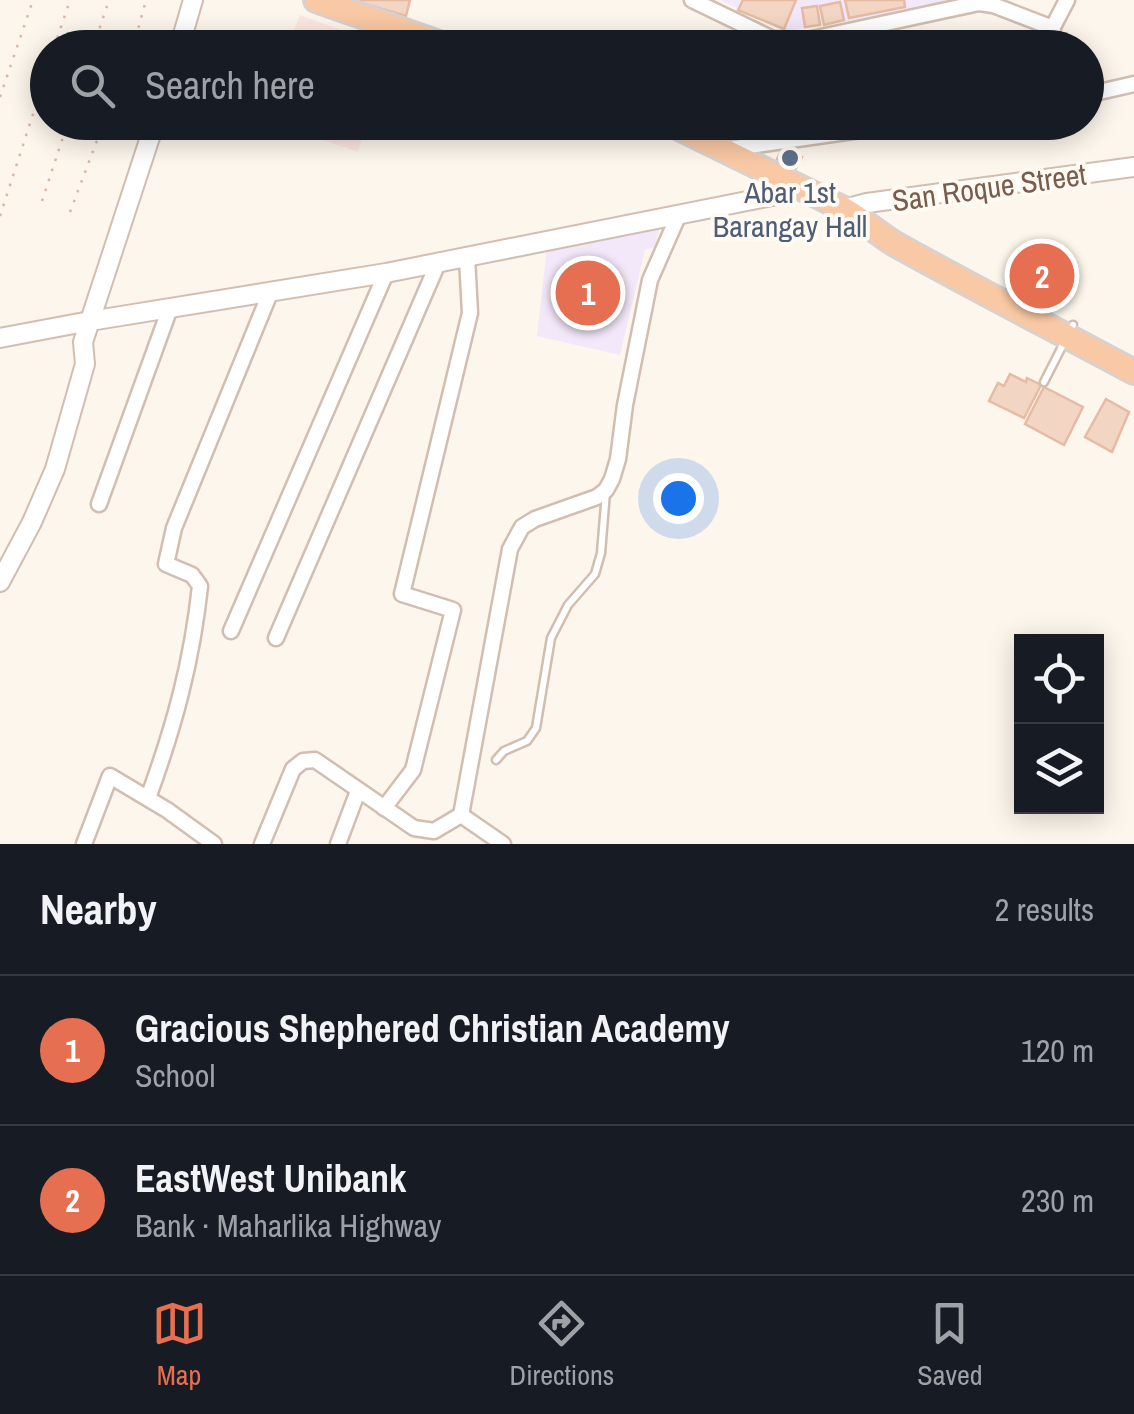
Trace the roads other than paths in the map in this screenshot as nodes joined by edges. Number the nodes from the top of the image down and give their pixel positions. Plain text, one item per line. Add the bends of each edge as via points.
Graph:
1 (193, 0) edge
2 (316, 0) edge
3 (692, 0) edge
4 (1067, 0) edge
5 (962, 3) edge
6 (1053, 28) joint
7 (184, 30) edge
8 (402, 30) edge
9 (755, 30) edge
10 (850, 30) edge
11 (1134, 84) edge
12 (1104, 90) edge
13 (148, 140) edge
14 (706, 140) edge
15 (789, 140) edge
16 (725, 149) junction
17 (1134, 167) edge
18 (798, 185) junction
19 (679, 214) junction
20 (853, 214) junction
21 (467, 258) junction
22 (438, 263) junction
23 (386, 273) junction
24 (270, 293) junction
25 (170, 308) junction
26 (90, 321) junction
27 (1070, 332) junction
28 (0, 338) edge
29 (1120, 354) edge
30 (1134, 372) edge
31 (1044, 382) dead end
32 (606, 490) junction
33 (99, 504) dead end
34 (0, 582) edge
35 (231, 631) dead end
36 (276, 638) dead end
37 (496, 760) dead end
38 (358, 792) junction
39 (148, 798) junction
40 (384, 808) junction
41 (461, 815) junction
42 (84, 844) edge
43 (214, 844) edge
44 (262, 844) edge
45 (338, 844) edge
46 (502, 844) edge

1 - 7 street
2 - 8 highway
3 - 9 street
4 - 6 street
5 - 6 street via 986,4
5 - 10 street
11 - 12 street
13 - 26 street
14 - 16 highway
15 - 16 street
16 - 18 highway
17 - 20 street, San Roque Street via 867,203
18 - 19 street via 776,196
18 - 20 highway
19 - 21 street
19 - 32 street via 650,280 618,459
20 - 27 highway via 898,232
21 - 22 street
21 - 40 street via 470,313 402,594 453,610 413,770
22 - 23 street
22 - 36 street
23 - 24 street
23 - 35 street
24 - 25 street
24 - 39 street via 167,554 166,564 200,586 188,672
25 - 26 street
25 - 33 street
26 - 28 street
26 - 34 street via 85,364 55,469
27 - 29 highway
27 - 31 lane
29 - 30 highway
32 - 37 lane via 602,553 550,638 536,728
32 - 41 street via 535,519 516,535
38 - 40 street
38 - 44 street via 314,760 303,761 292,768
38 - 45 street
39 - 42 street via 110,776
39 - 43 street
40 - 41 street via 414,828 434,831
41 - 46 street

